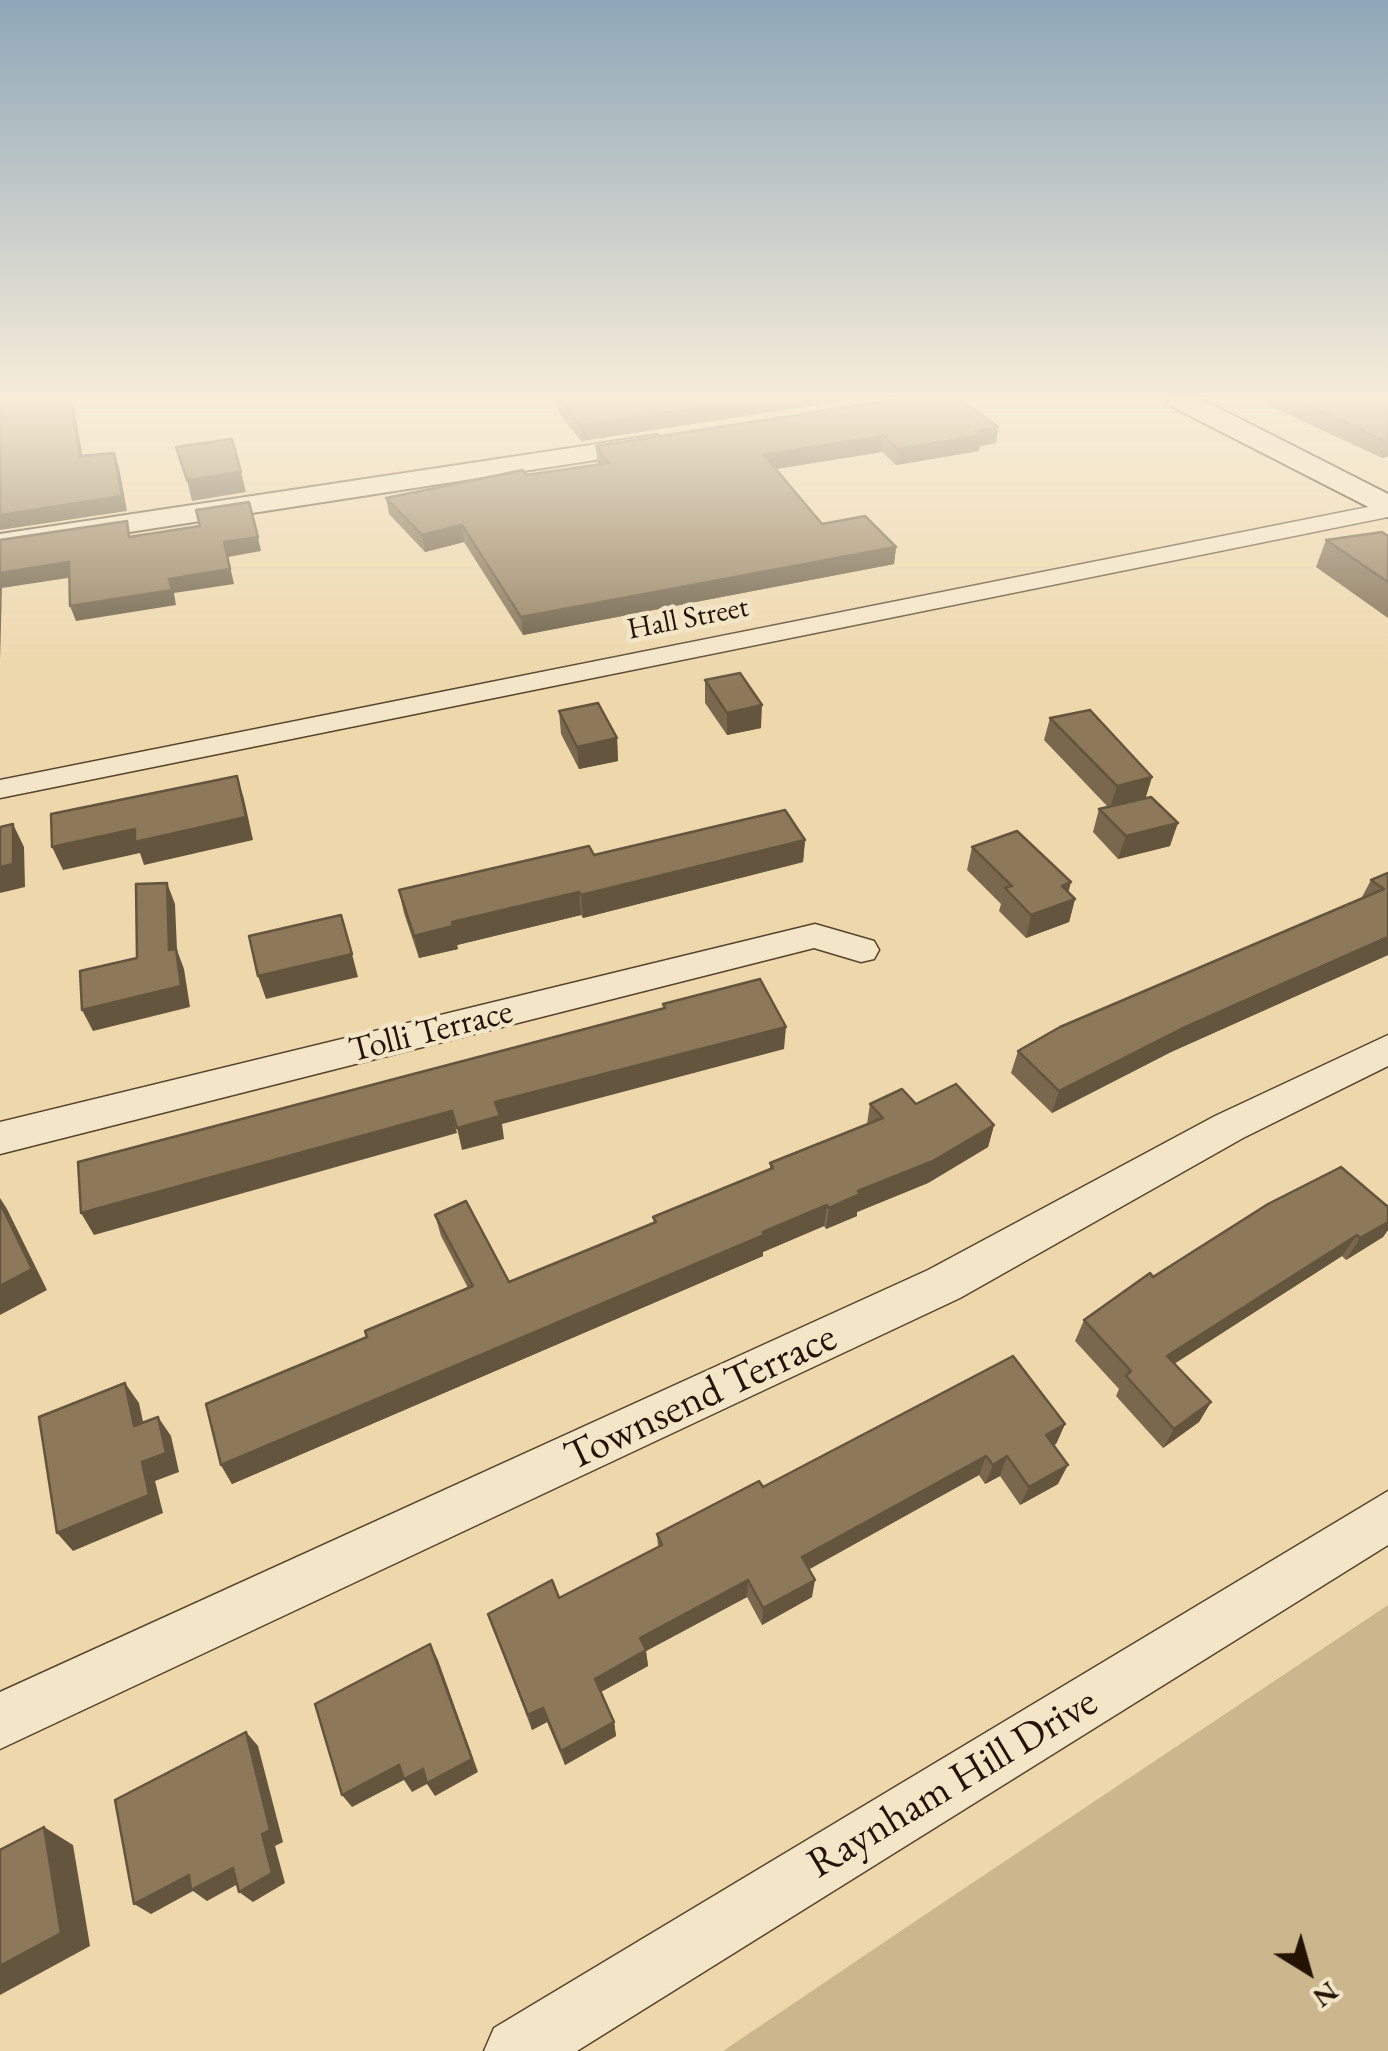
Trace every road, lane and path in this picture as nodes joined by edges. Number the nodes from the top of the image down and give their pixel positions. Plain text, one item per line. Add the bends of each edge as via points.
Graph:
1 (309, 496) edge
2 (1364, 496) edge
3 (1388, 508) edge
4 (0, 543) edge
5 (0, 789) edge
6 (861, 950) dead end
7 (1388, 1049) edge
8 (0, 1138) edge
9 (1388, 1516) edge
10 (0, 1721) edge
11 (516, 2051) edge

1 - 4 street
2 - 3 main road
3 - 5 street, Hall Street
6 - 8 street, Tolli Terrace via 815,936
7 - 10 street, Townsend Terrace via 1228,1127 944,1284
9 - 11 street, Raynham Hill Drive

